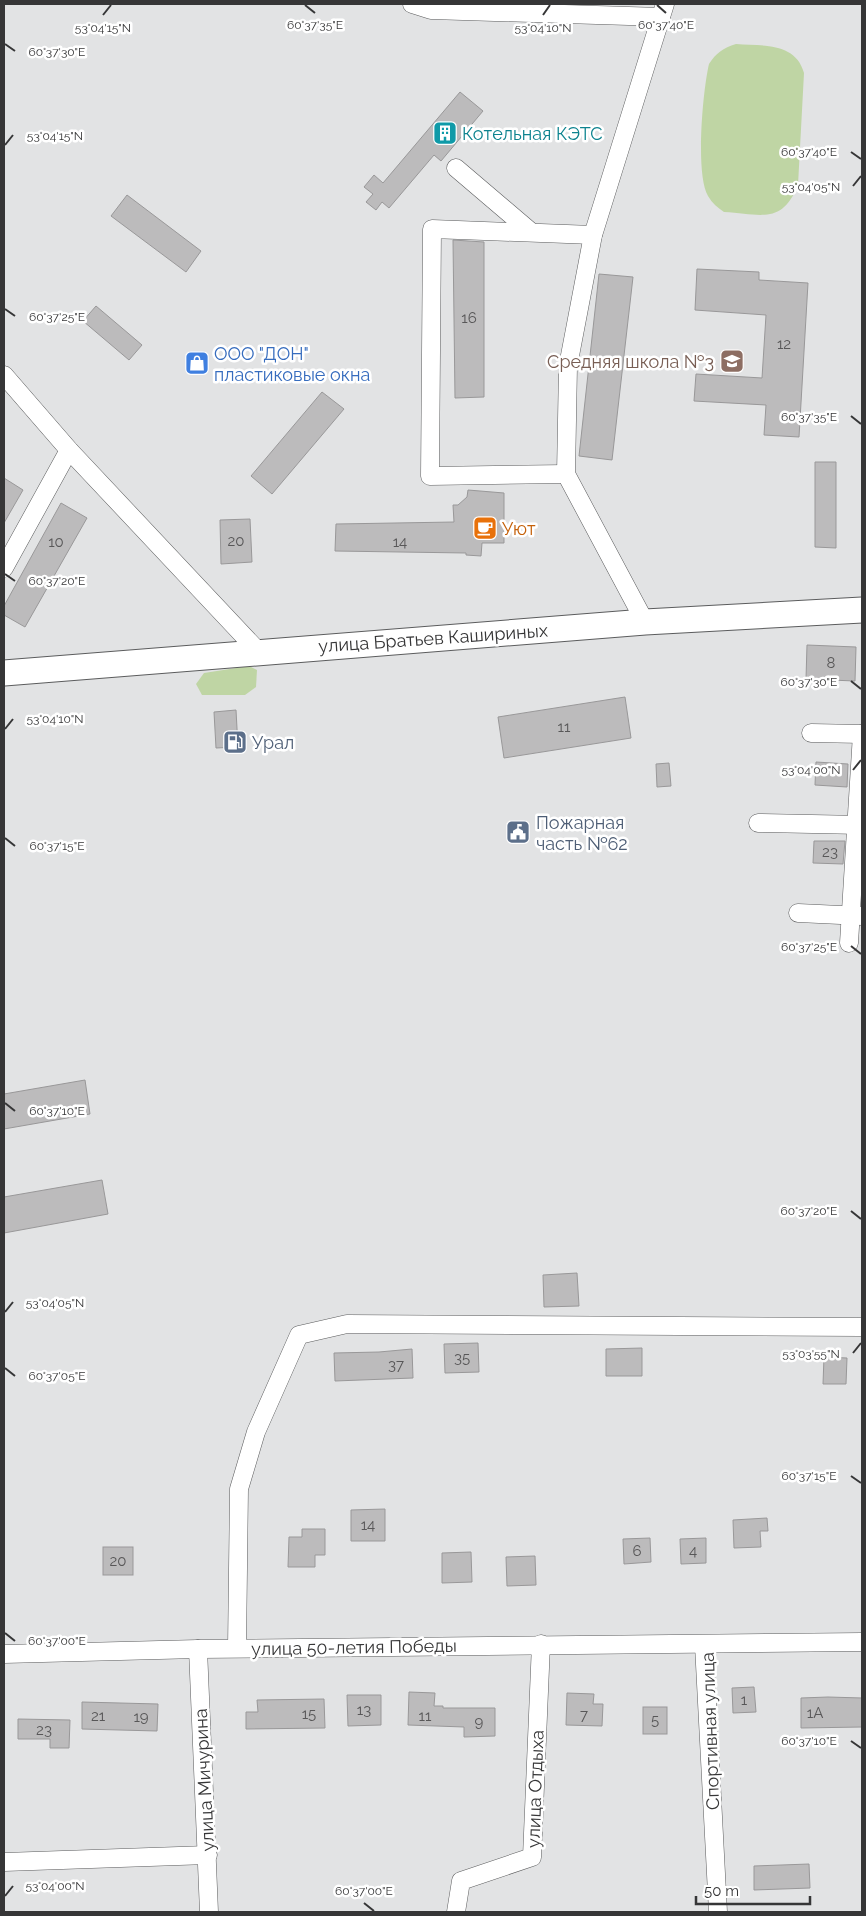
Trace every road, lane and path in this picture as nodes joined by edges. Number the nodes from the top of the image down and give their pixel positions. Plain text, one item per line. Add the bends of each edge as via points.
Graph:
1 (412, 4) edge
2 (663, 10) edge
3 (456, 168) dead end
4 (530, 231) junction
5 (593, 235) junction
6 (4, 375) edge
7 (69, 450) junction
8 (566, 474) junction
9 (4, 568) edge
10 (862, 610) edge
11 (645, 622) junction
12 (258, 651) junction
13 (4, 673) edge
14 (811, 734) dead end
15 (862, 734) edge
16 (758, 824) dead end
17 (859, 825) edge
18 (798, 913) dead end
19 (856, 916) edge
20 (849, 943) dead end
21 (862, 1327) edge
22 (862, 1642) edge
23 (541, 1644) junction
24 (704, 1645) junction
25 (198, 1648) junction
26 (236, 1648) junction
27 (4, 1654) edge
28 (208, 1855) junction
29 (4, 1862) edge
30 (210, 1912) edge
31 (456, 1912) edge
32 (718, 1912) edge

1 - 2 street via 431,10
2 - 5 street
3 - 4 street
4 - 5 street
4 - 8 street via 432,229 430,476
5 - 8 street via 568,366
6 - 7 street
7 - 9 street
7 - 12 street
8 - 11 street
10 - 11 main road, улица Братьев Кашириных
11 - 12 main road, улица Братьев Кашириных
12 - 13 main road, улица Братьев Кашириных
14 - 15 street
15 - 17 street
16 - 17 street
17 - 19 street
18 - 19 street
19 - 20 street
21 - 26 street via 347,1324 299,1335 256,1432 239,1489
22 - 24 street, Спортивная улица
23 - 24 street, улица 50-летия Победы
23 - 26 street, улица 50-летия Победы
23 - 31 street, улица Отдыха via 532,1857 461,1881
24 - 32 street, Спортивная улица
25 - 26 street, улица 50-летия Победы
25 - 27 street, улица 50-летия Победы
25 - 28 street, улица Мичурина
28 - 29 street
28 - 30 street, улица Мичурина

